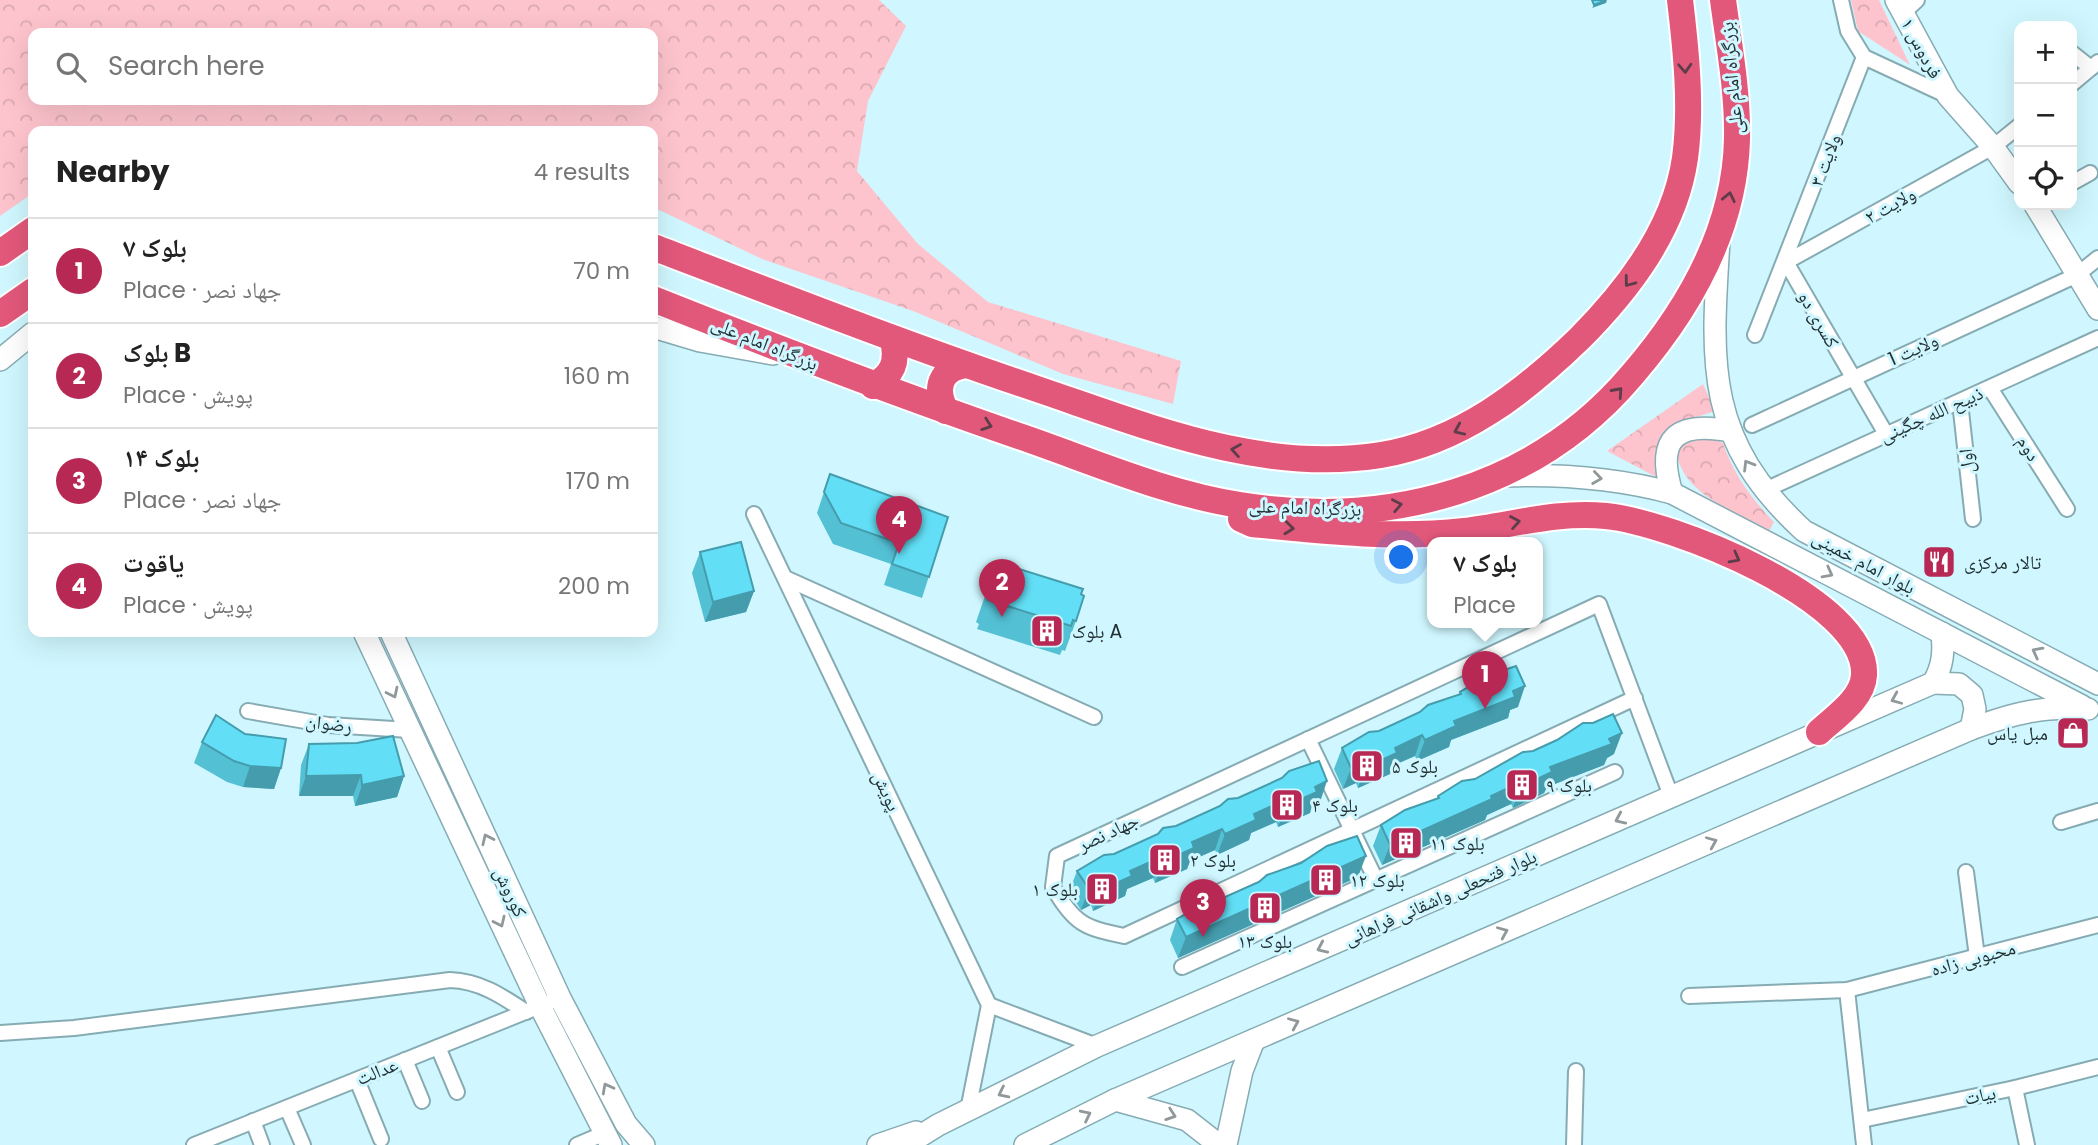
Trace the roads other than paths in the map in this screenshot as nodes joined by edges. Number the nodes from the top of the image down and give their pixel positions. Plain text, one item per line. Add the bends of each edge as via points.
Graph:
1 (1681, 0) edge
2 (1723, 0) edge
3 (1841, 0) edge
4 (1905, 4) edge
5 (2077, 55) edge
6 (1864, 57) junction
7 (2095, 65) edge
8 (2077, 80) edge
9 (1948, 96) junction
10 (2014, 130) edge
11 (1993, 147) junction
12 (2090, 173) dead end
13 (2014, 176) edge
14 (2077, 180) edge
15 (2038, 210) edge
16 (28, 233) edge
17 (1720, 235) junction
18 (658, 249) edge
19 (0, 253) edge
20 (2098, 258) edge
21 (1786, 262) junction
22 (2077, 275) junction
23 (28, 294) edge
24 (658, 301) edge
25 (2098, 309) edge
26 (0, 314) edge
27 (658, 328) edge
28 (1755, 335) dead end
29 (28, 337) edge
30 (2098, 338) edge
31 (893, 340) junction
32 (0, 360) edge
33 (808, 360) junction
34 (966, 365) junction
35 (1852, 376) junction
36 (873, 386) junction
37 (1990, 388) junction
38 (1960, 402) junction
39 (946, 411) junction
40 (1742, 428) junction
41 (1886, 434) junction
42 (1504, 476) junction
43 (1180, 490) junction
44 (1765, 490) junction
45 (1672, 493) junction
46 (2067, 509) dead end
47 (754, 514) dead end
48 (1972, 519) dead end
49 (785, 578) junction
50 (1942, 633) junction
51 (366, 637) edge
52 (393, 637) edge
53 (1933, 683) junction
54 (2098, 684) edge
55 (1635, 698) junction
56 (248, 711) dead end
57 (2093, 711) edge
58 (1094, 717) dead end
59 (1971, 729) junction
60 (410, 730) junction
61 (1819, 732) junction
62 (1308, 739) junction
63 (1615, 772) dead end
64 (1671, 796) junction
65 (2098, 811) edge
66 (2061, 822) dead end
67 (1352, 830) junction
68 (1966, 872) dead end
69 (1376, 880) junction
70 (2098, 925) edge
71 (1977, 957) junction
72 (1182, 967) dead end
73 (1847, 990) junction
74 (1689, 996) dead end
75 (560, 998) junction
76 (989, 1005) junction
77 (533, 1009) junction
78 (0, 1032) edge
79 (1254, 1040) junction
80 (1097, 1046) junction
81 (438, 1047) junction
82 (405, 1060) junction
83 (2098, 1067) edge
84 (1576, 1070) dead end
85 (357, 1080) junction
86 (2015, 1088) junction
87 (457, 1092) dead end
88 (1115, 1100) junction
89 (422, 1101) dead end
90 (287, 1108) junction
91 (968, 1110) junction
92 (1862, 1120) junction
93 (253, 1121) junction
94 (938, 1125) junction
95 (381, 1139) dead end
96 (607, 1141) edge
97 (194, 1145) edge
98 (262, 1145) edge
99 (303, 1145) edge
100 (577, 1145) edge
101 (644, 1145) edge
102 (878, 1145) edge
103 (906, 1145) edge
104 (1025, 1145) edge
105 (1219, 1145) edge
106 (1226, 1145) edge
107 (1574, 1145) edge
108 (1864, 1145) edge
109 (2027, 1145) edge

1 -> 34 highway via 1685,157 1672,209 1643,262 1582,335 1526,387 1466,427 1381,455 1313,461 1275,457 1161,431
17 -> 2 highway, بزرگراه امام علی via 1737,138
3 - 6 street via 1848,32
4 - 9 main road, فردوس ۱
5 - 7 street
6 - 9 street
6 - 21 street, ولایت ۳
7 - 8 street
9 - 11 main road, فردوس ۱
10 - 11 street, ولایت ۲
11 - 13 main road, فردوس ۱
11 - 21 street, ولایت ۲
12 - 14 street
15 - 22 main road
16 - 19 highway
17 - 40 main road, بلوار امام خمینی via 1715,352 1719,398
42 -> 17 highway, بزرگراه امام علی via 1550,449 1613,398 1672,323
18 - 31 highway
20 - 22 street, ولایت 1
21 - 28 street, ولایت ۳
21 - 35 street, کسری دو
22 - 25 main road
22 - 35 street, ولایت 1
23 - 26 highway
24 - 33 highway, بزرگراه امام علی
27 - 33 main road via 700,341
29 - 32 main road
30 - 37 street, ذبیح الله چگینی
31 - 34 highway
31 - 36 highway via 894,367 886,379
33 - 36 highway, بزرگراه امام علی
34 - 39 highway via 947,372 940,381 938,391
35 - 40 street, ولایت 1
35 - 41 street, کسری دو
36 - 39 highway, بزرگراه امام علی
37 - 38 street, ذبیح الله چگینی
37 - 46 street, دوم
38 - 41 street, ذبیح الله چگینی
38 - 48 street, اول
39 -> 43 highway, بزرگراه امام علی
44 -> 40 main road, بلوار امام خمینی via 1737,446
40 - 45 main road via 1691,427 1675,435 1665,463
41 - 44 street, ذبیح الله چگینی
43 -> 42 highway, بزرگراه امام علی via 1241,506 1329,512 1433,498
42 -> 45 main road, بلوار امام خمینی via 1588,476
43 -> 61 highway via 1252,524 1351,534 1464,531 1551,515 1607,516 1656,526 1724,552 1809,597 1847,628 1860,648 1864,677 1852,701
54 -> 44 main road, بلوار امام خمینی via 1804,531
45 -> 50 main road, بلوار امام خمینی
47 - 49 street, پویش
49 - 58 street
49 - 76 street, پویش
50 - 53 main road via 1944,651
50 - 57 main road, بلوار امام خمینی
51 -> 60 main road, کوروش
75 -> 52 main road, کوروش
53 - 59 main road via 1959,684 1972,695
53 -> 61 main road, بلوار فتحعلی واشقانی فراهانی
55 - 62 street, جهاد نصر via 1599,604
55 - 64 street, جهاد نصر
55 - 67 street, جهاد نصر
56 - 60 street, رضوان via 328,726
57 - 59 main road via 2053,707 2015,713
79 -> 59 main road
60 -> 77 main road, کوروش
61 - 64 main road, بلوار فتحعلی واشقانی فراهانی
62 - 67 street
62 - 67 street, جهاد نصر via 1057,856 1053,887 1074,917 1090,929 1124,936
63 - 69 street
64 -> 80 main road, بلوار فتحعلی واشقانی فراهانی
65 - 66 street
67 - 69 street
68 - 71 street
69 - 72 street
70 - 71 street, محبوبی زاده
71 - 73 street, محبوبی زاده
73 - 74 street, محبوبی زاده
73 - 92 street
75 - 77 street, عدالت
101 -> 75 main road, کوروش via 626,1124
76 - 80 street
76 - 91 street
77 - 78 street via 468,980 450,980 87,1026
77 - 81 street, عدالت
77 - 96 main road, کوروش
79 - 88 main road
79 - 106 main road
80 -> 91 main road, بلوار فتحعلی واشقانی فراهانی
81 - 82 street, عدالت
81 - 87 street
82 - 85 street, عدالت
82 - 89 street
83 - 86 street, بیات
84 - 107 street
85 - 90 street, عدالت
85 - 95 street
86 - 92 street, بیات
86 - 109 street
104 -> 88 main road
88 -> 105 main road via 1187,1120
90 - 93 street, عدالت
90 - 99 street
91 - 94 main road, بلوار فتحعلی واشقانی فراهانی
92 - 108 street
93 - 97 street, عدالت
93 - 98 street
94 - 102 main road
94 - 103 main road, بلوار فتحعلی واشقانی فراهانی
96 - 100 street

